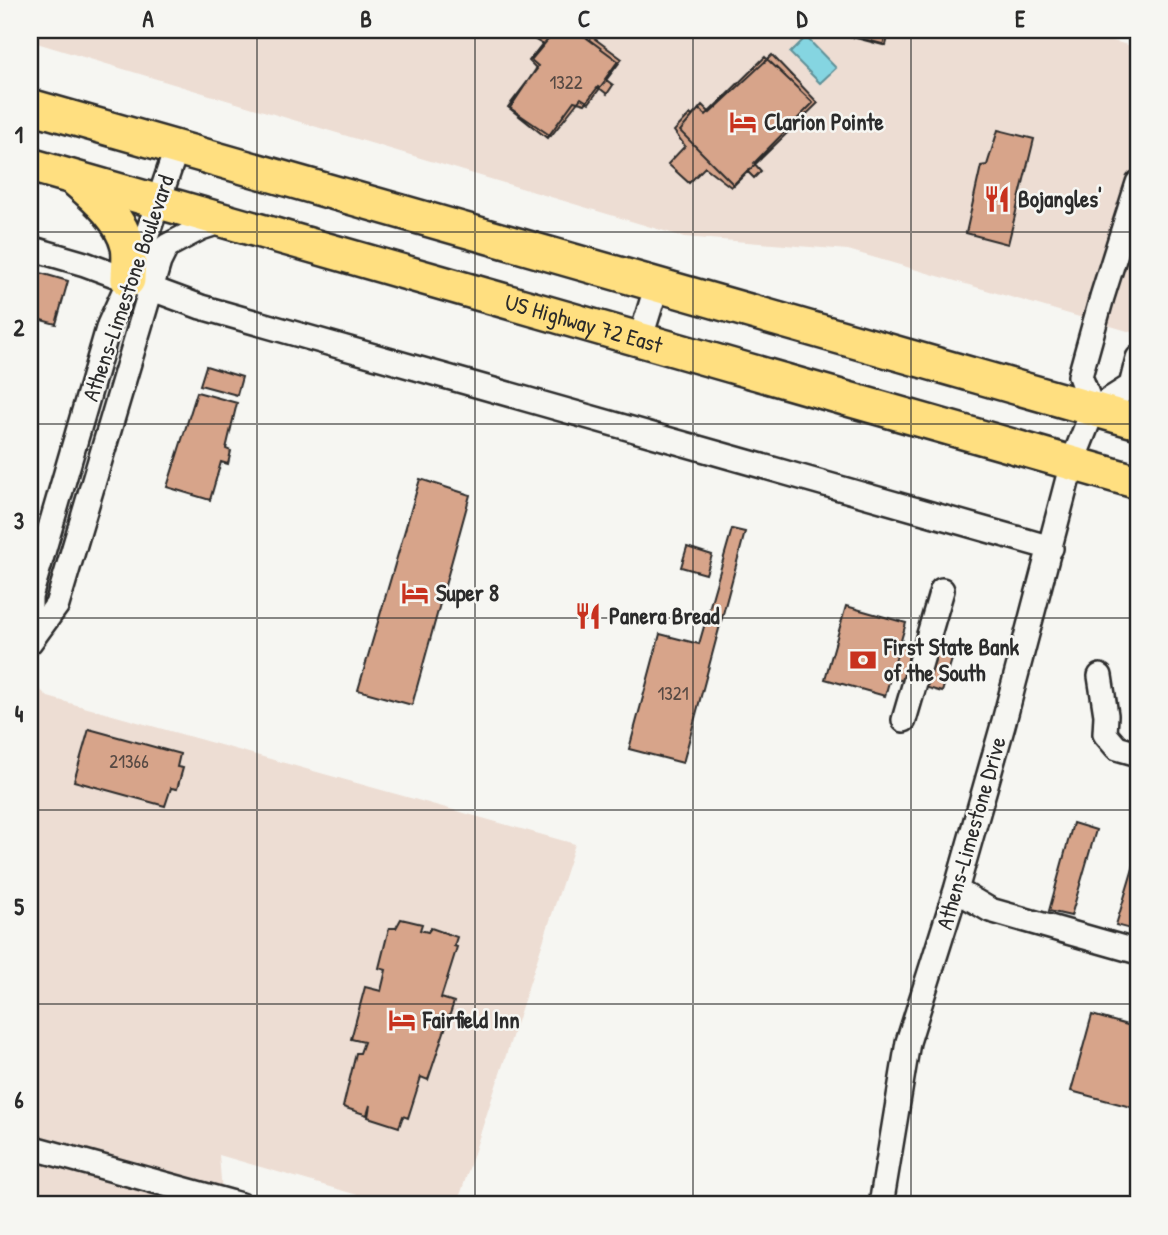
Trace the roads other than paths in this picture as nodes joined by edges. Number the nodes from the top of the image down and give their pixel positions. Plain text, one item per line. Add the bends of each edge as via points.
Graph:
1 (30, 106) edge
2 (177, 147) junction
3 (30, 165) edge
4 (75, 180) junction
5 (1138, 183) edge
6 (159, 202) junction
7 (223, 221) junction
8 (30, 248) edge
9 (140, 285) junction
10 (657, 285) junction
11 (640, 340) junction
12 (1138, 358) edge
13 (1093, 410) junction
14 (1138, 422) edge
15 (1072, 463) junction
16 (1138, 482) edge
17 (1051, 548) junction
18 (942, 590) dead end
19 (30, 632) edge
20 (30, 642) edge
21 (1100, 676) dead end
22 (904, 720) dead end
23 (1138, 754) edge
24 (956, 890) junction
25 (1138, 952) edge
26 (30, 1147) edge
27 (241, 1205) edge
28 (881, 1205) edge

1 - 2 highway
2 - 6 street, Athens-Limestone Boulevard
2 - 10 highway
3 - 4 highway, US Highway 72 East
4 - 6 highway, US Highway 72 East
4 - 9 highway via 118,225
5 - 13 street via 1080,376
6 - 7 highway, US Highway 72 East
6 - 9 street, Athens-Limestone Boulevard via 138,261
7 - 9 street, Athens-Limestone Boulevard via 167,246
7 - 11 highway, US Highway 72 East
8 - 9 street
9 - 17 street via 201,307
9 - 19 street, Athens-Limestone Boulevard via 110,325 30,597
9 - 20 street, Athens-Limestone Boulevard via 57,605
10 - 11 street
10 - 13 highway
11 - 15 highway, US Highway 72 East
12 - 13 street via 1131,386
13 - 14 highway
13 - 15 street, Athens-Limestone Drive
15 - 16 highway, US Highway 72 East
15 - 17 street, Athens-Limestone Drive
17 - 24 street, Athens-Limestone Drive
18 - 22 street
21 - 23 street via 1105,734 1117,748
24 - 25 street via 990,910
24 - 28 street, Athens-Limestone Drive via 908,1042
26 - 27 street

